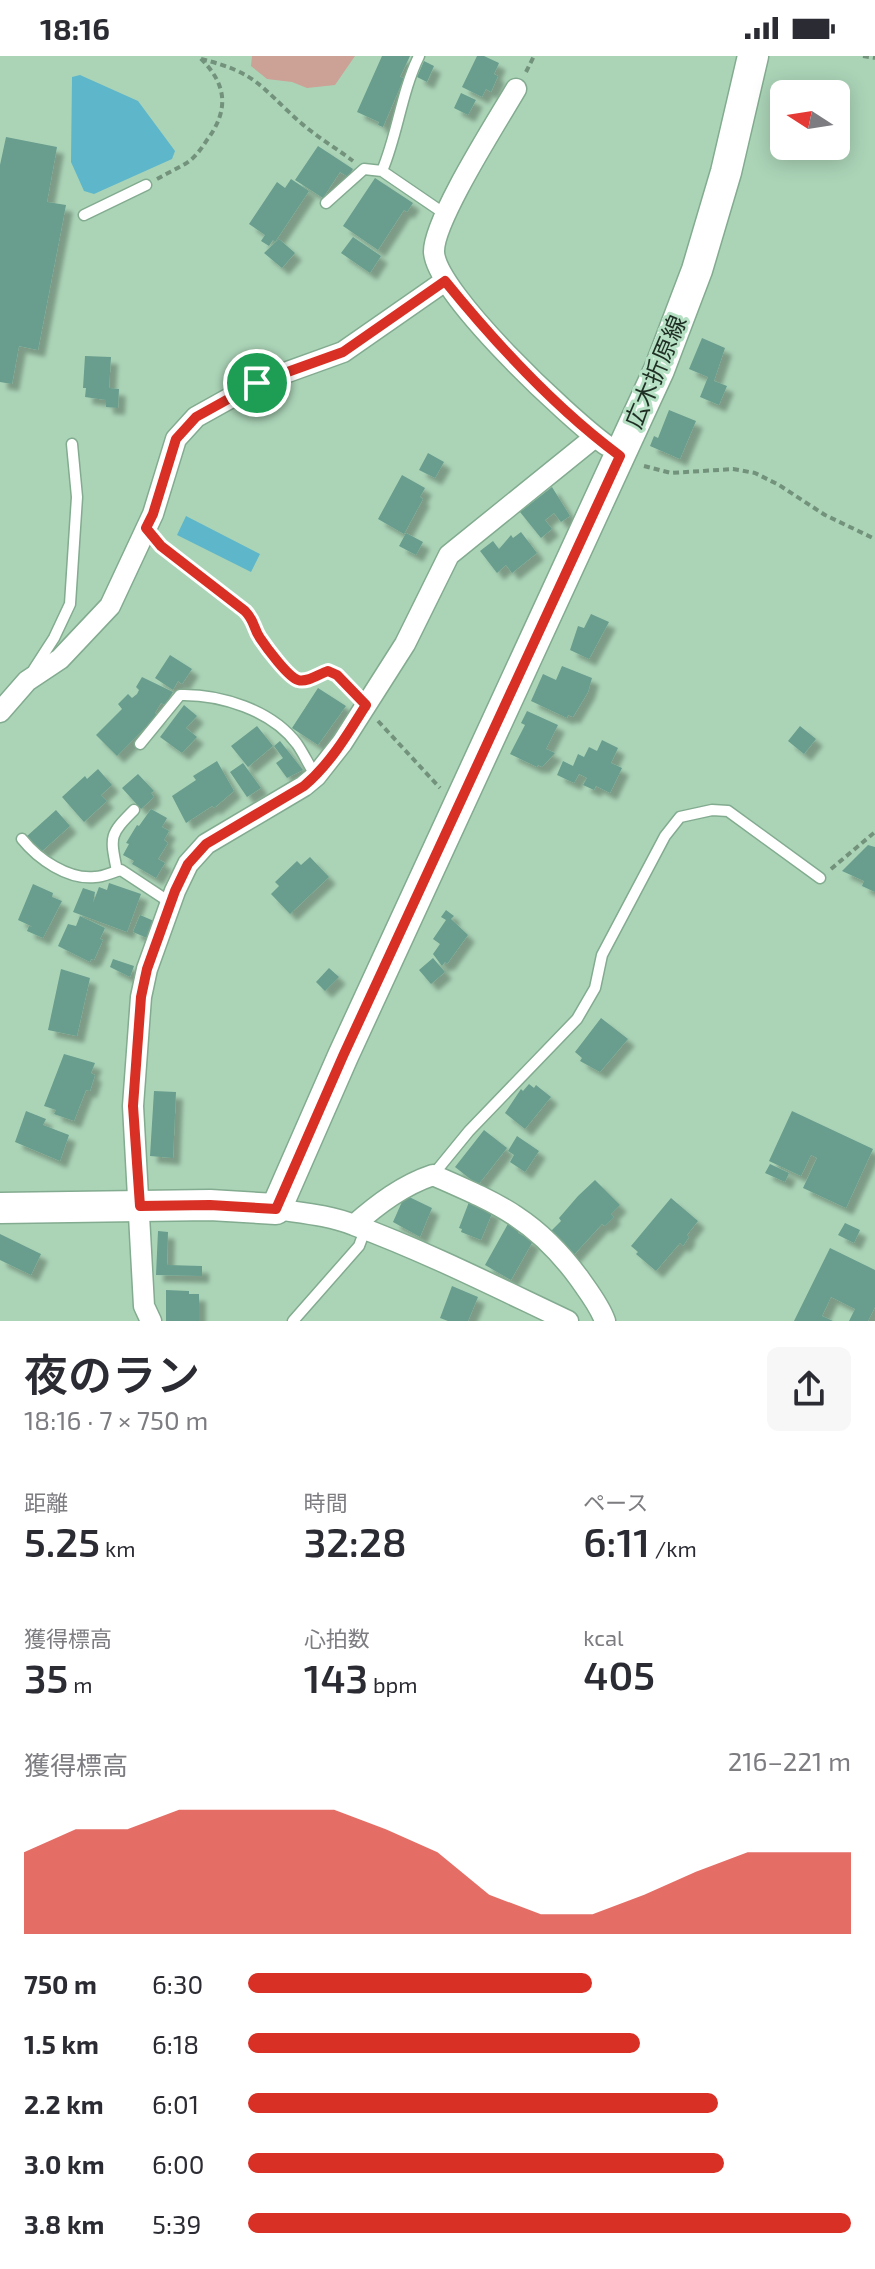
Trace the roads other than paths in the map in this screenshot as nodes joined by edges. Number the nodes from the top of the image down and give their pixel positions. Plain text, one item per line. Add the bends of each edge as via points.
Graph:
1 (419, 56) edge
2 (753, 56) edge
3 (516, 89) dead end
4 (382, 171) junction
5 (146, 185) road end
6 (326, 203) dead end
7 (445, 214) junction
8 (84, 215) dead end
9 (445, 281) junction
10 (595, 437) junction
11 (72, 444) dead end
12 (620, 456) junction
13 (27, 681) junction
14 (0, 712) edge
15 (140, 744) dead end
16 (316, 776) junction
17 (134, 810) dead end
18 (22, 839) dead end
19 (117, 871) junction
20 (820, 878) road end
21 (171, 903) junction
22 (433, 1175) junction
23 (140, 1206) junction
24 (0, 1208) edge
25 (276, 1209) junction
26 (360, 1227) junction
27 (151, 1321) edge
28 (293, 1321) edge
29 (568, 1321) edge
30 (605, 1321) edge

1 - 4 lane
2 - 12 main road, 広木折原線 via 697,270
3 - 7 street
4 - 6 lane via 364,169
4 - 7 lane
5 - 8 lane
7 - 9 street via 434,253
9 - 10 street via 494,341
9 - 13 street via 343,352 257,383 196,417 176,439 153,514 110,606 60,659
10 - 12 street
10 - 16 street via 449,555 405,644
11 - 13 lane via 77,497 70,604
12 - 25 main road, 広木折原線
13 - 14 street
15 - 16 lane via 180,695 197,695 248,709 274,723 295,742
16 - 21 street via 206,844 188,864
17 - 19 lane via 112,837
18 - 19 lane via 41,860 86,878
19 - 21 lane
20 - 22 lane via 728,811 680,817 602,955 595,988 577,1019
21 - 23 street via 147,969 139,1013 133,1106
22 - 26 street via 374,1207
22 - 30 street via 502,1205 529,1224 572,1268
23 - 24 main road
23 - 25 main road
23 - 27 street via 144,1306
25 - 26 street
26 - 28 lane via 359,1246
26 - 29 street

